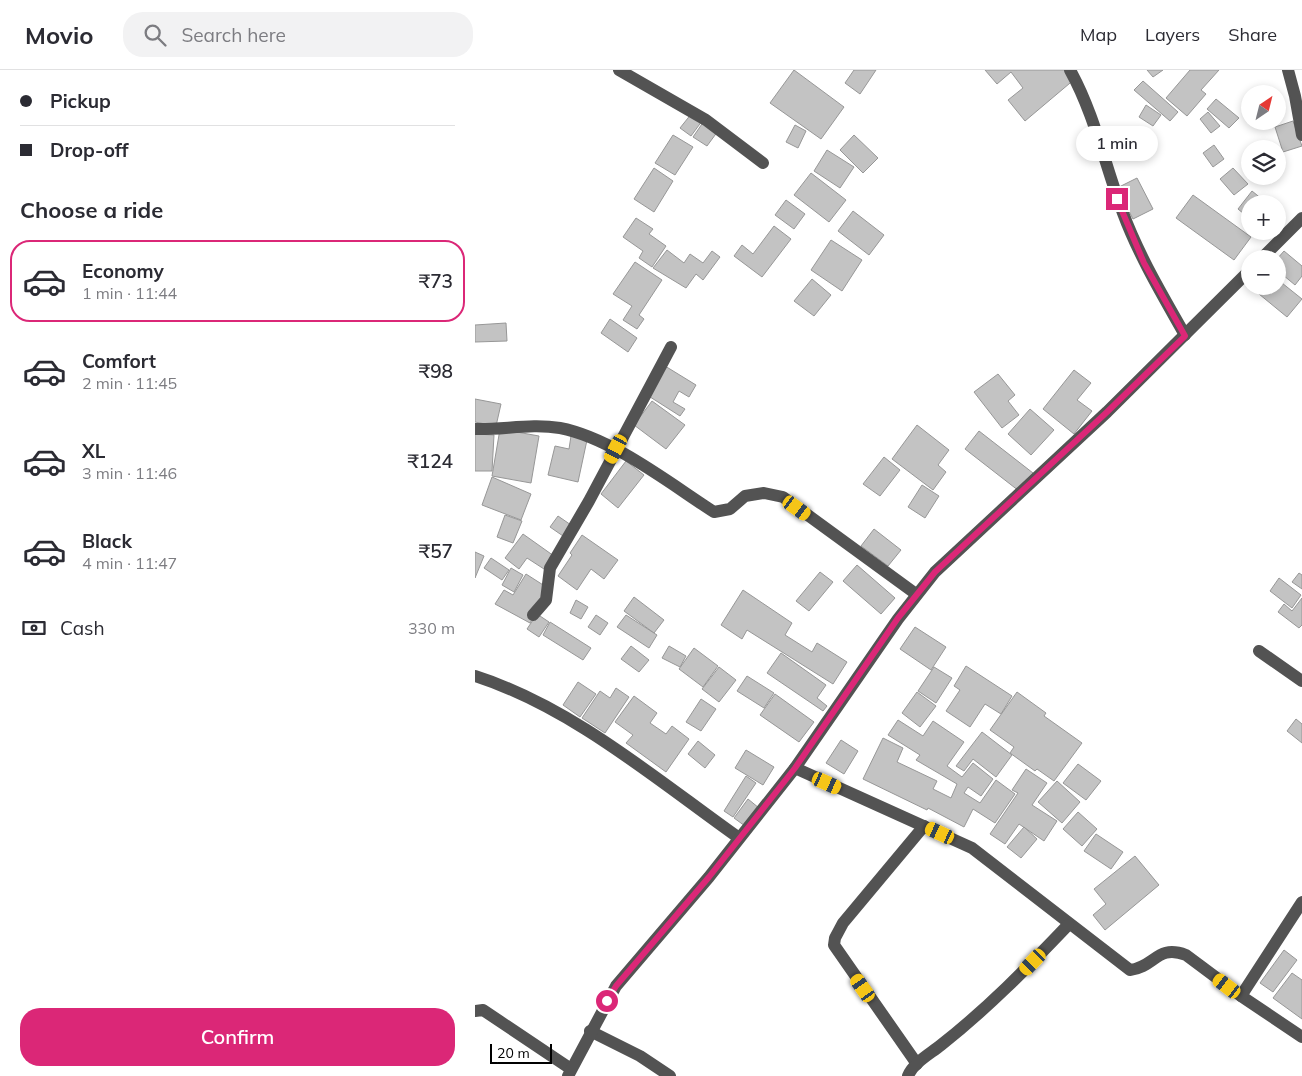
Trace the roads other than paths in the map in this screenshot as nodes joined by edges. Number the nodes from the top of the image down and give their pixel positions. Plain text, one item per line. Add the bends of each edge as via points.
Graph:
1 (619, 70) edge
2 (1070, 70) edge
3 (1288, 70) edge
4 (1302, 135) edge
5 (763, 163) dead end
6 (1302, 218) edge
7 (1270, 250) edge
8 (1241, 279) edge
9 (1185, 336) junction
10 (671, 346) dead end
11 (475, 429) edge
12 (616, 449) junction
13 (916, 594) junction
14 (533, 615) dead end
15 (1259, 651) dead end
16 (475, 676) edge
17 (1302, 681) edge
18 (795, 768) junction
19 (924, 826) junction
20 (739, 838) junction
21 (1302, 902) edge
22 (1069, 925) junction
23 (1241, 996) junction
24 (475, 1011) edge
25 (591, 1031) junction
26 (1302, 1037) edge
27 (917, 1064) junction
28 (570, 1072) edge
29 (669, 1076) edge
30 (908, 1076) edge

1 - 5 street via 706,120
2 - 9 street via 1085,98 1123,215 1144,263
3 - 4 street
6 - 7 street
8 - 9 street
9 - 13 street via 935,572
10 - 12 street
11 - 12 street via 559,428
12 - 13 street via 714,512 730,509 745,496 764,493 783,497
12 - 14 street via 550,568 546,600
13 - 18 street
15 - 17 street
16 - 20 street via 547,707 613,749
18 - 19 street
18 - 20 street
19 - 22 street via 986,858
19 - 27 street via 843,923 835,938 840,956
20 - 25 street via 616,986
21 - 23 street
22 - 23 street via 1130,970 1139,969 1167,951 1176,951
22 - 27 street via 979,1014
23 - 26 street
24 - 28 street via 483,1010
25 - 28 street
25 - 29 street via 640,1056
27 - 30 street

